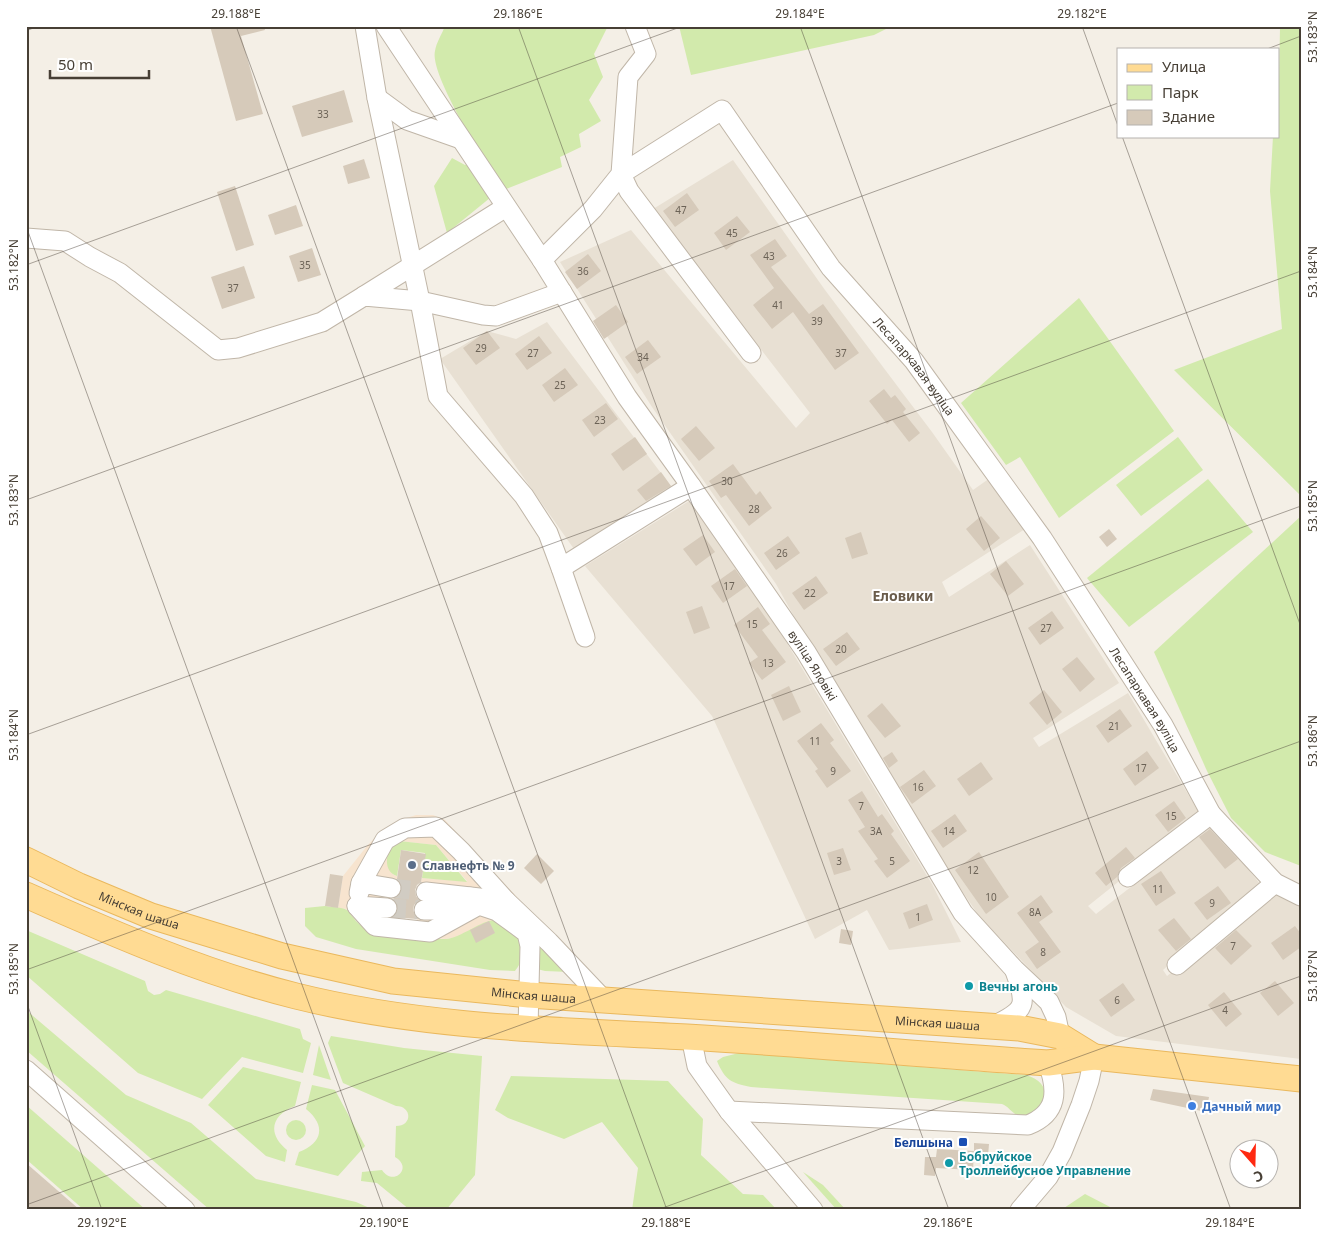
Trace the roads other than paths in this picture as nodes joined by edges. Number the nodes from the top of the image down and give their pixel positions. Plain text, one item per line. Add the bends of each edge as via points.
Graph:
1 (365, 26) edge
2 (386, 26) edge
3 (635, 26) edge
4 (376, 98) junction
5 (462, 139) junction
6 (621, 174) junction
7 (506, 207) junction
8 (26, 238) edge
9 (542, 260) junction
10 (412, 266) junction
11 (562, 292) junction
12 (364, 296) junction
13 (420, 301) junction
14 (751, 353) dead end
15 (691, 486) junction
16 (562, 568) junction
17 (585, 637) dead end
18 (1211, 814) junction
19 (26, 848) edge
20 (26, 860) edge
21 (1128, 877) dead end
22 (361, 883) junction
23 (1275, 883) junction
24 (79, 886) junction
25 (391, 888) tunnel mouth
26 (26, 895) edge
27 (1301, 896) edge
28 (506, 900) junction
29 (425, 901) tunnel mouth
30 (357, 906) junction
31 (387, 908) tunnel mouth
32 (1177, 965) dead end
33 (1015, 970) junction
34 (529, 995) junction
35 (604, 1000) junction
36 (709, 1007) junction
37 (776, 1011) junction
38 (995, 1025) junction
39 (528, 1028) junction
40 (1060, 1036) junction
41 (698, 1038) junction
42 (774, 1044) junction
43 (1094, 1058) junction
44 (1048, 1063) junction
45 (26, 1070) edge
46 (1301, 1079) edge
47 (729, 1111) junction
48 (185, 1210) edge
49 (813, 1210) edge
50 (1020, 1210) edge

1 - 4 street
2 - 5 street, вуліца Яловікі
3 - 6 street via 646,54 628,78
4 - 5 street via 407,120
4 - 10 street
5 - 7 street, вуліца Яловікі
6 - 9 street via 593,209
6 - 14 street via 629,191
6 - 18 street, Лесапаркавая вуліца via 722,110 831,268 914,361 1042,538 1164,725
7 - 9 street, вуліца Яловікі
7 - 10 street
8 - 12 street via 65,241 120,273 218,350 238,348 322,322
9 - 11 street, вуліца Яловікі
10 - 12 street
10 - 13 street
11 - 13 street via 496,316
11 - 15 street, вуліца Яловікі via 627,397
12 - 13 street
13 - 16 street via 438,396 524,496 548,533
15 - 16 street
15 - 33 street, вуліца Яловікі via 806,652 963,913
16 - 17 street
18 - 21 street
18 - 23 street, Лесапаркавая вуліца
19 - 24 street
20 - 24 main road, Мінская шаша
22 - 25 street
22 - 28 street via 385,840 405,828 436,827
22 - 30 street
23 - 27 street, Лесапаркавая вуліца
23 - 32 street
24 - 34 main road, Мінская шаша via 150,916 282,956 393,981
26 - 39 main road via 193,966 296,996 393,1015
28 - 29 street via 471,897
28 - 35 street
30 - 31 street
30 - 34 street via 375,926 430,932 479,905 497,911 527,933 530,946
33 - 38 street via 1022,991 1021,1008
33 - 40 street, вуліца Яловікі via 1049,1002
34 - 35 main road, Мінская шаша
34 - 39 street
35 - 36 main road, Мінская шаша
36 - 37 main road, Мінская шаша
36 - 41 main road via 720,1021 716,1033 712,1037
37 - 38 main road, Мінская шаша
37 - 42 main road via 765,1018 762,1030
38 - 40 main road, Мінская шаша
39 - 41 main road
40 - 43 main road
40 - 44 main road via 1062,1053
41 - 42 main road
41 - 47 street via 698,1066
42 - 44 main road
43 - 44 main road
43 - 46 main road
43 - 50 street via 1081,1105 1062,1152 1048,1177
44 - 47 street via 1054,1099 1045,1115 1028,1125
45 - 48 street
47 - 49 street

